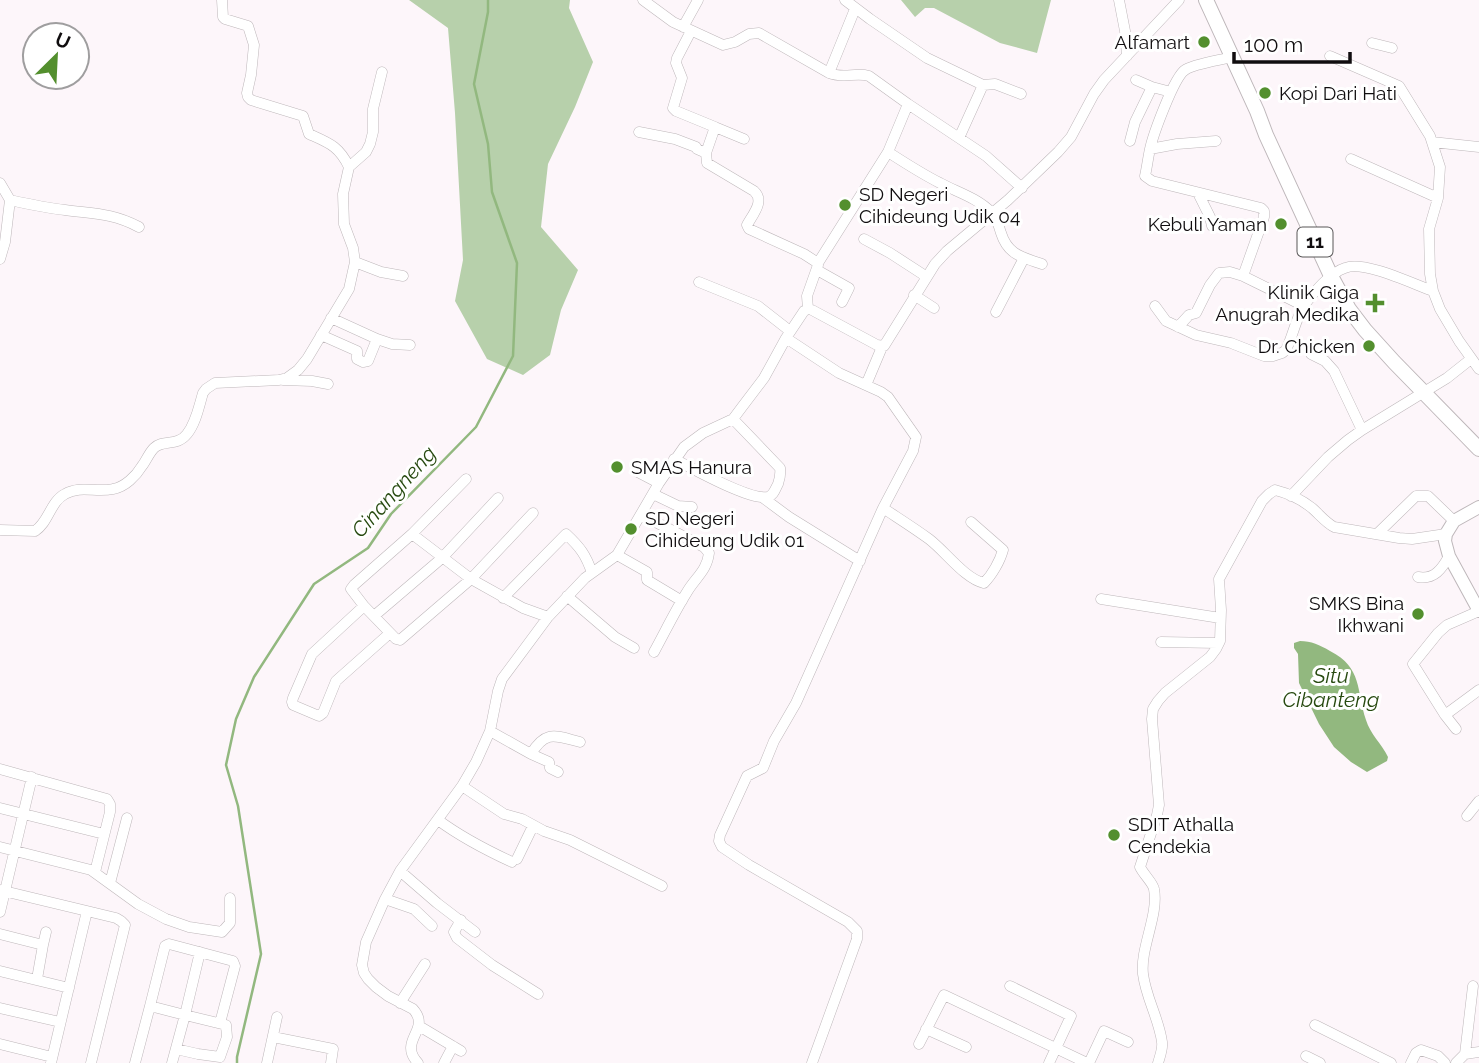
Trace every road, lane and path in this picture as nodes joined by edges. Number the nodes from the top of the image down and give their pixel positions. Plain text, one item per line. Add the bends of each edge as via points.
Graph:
1 (222, 0) edge
2 (643, 0) edge
3 (698, 0) edge
4 (845, 0) edge
5 (1119, 0) edge
6 (1180, 0) edge
7 (1206, 0) edge
8 (1168, 5) edge
9 (855, 9) junction
10 (687, 29) junction
11 (1373, 43) dead end
12 (1392, 48) dead end
13 (1127, 56) junction
14 (1330, 56) dead end
15 (1232, 57) junction
16 (382, 72) dead end
17 (829, 73) junction
18 (1136, 80) dead end
19 (983, 85) junction
20 (1152, 86) junction
21 (1171, 92) junction
22 (1021, 94) dead end
23 (908, 104) junction
24 (715, 127) junction
25 (639, 132) dead end
26 (959, 138) junction
27 (744, 139) dead end
28 (1130, 141) dead end
29 (1216, 141) dead end
30 (1432, 142) junction
31 (1479, 147) edge
32 (1150, 149) junction
33 (888, 152) junction
34 (706, 153) junction
35 (1350, 159) dead end
36 (349, 167) junction
37 (0, 183) edge
38 (1022, 188) junction
39 (1198, 193) junction
40 (1438, 198) junction
41 (10, 200) junction
42 (992, 213) junction
43 (1212, 226) dead end
44 (139, 227) dead end
45 (864, 239) dead end
46 (1024, 258) junction
47 (0, 259) edge
48 (355, 262) junction
49 (1042, 264) dead end
50 (817, 267) junction
51 (403, 276) dead end
52 (1243, 276) junction
53 (1331, 276) junction
54 (927, 277) junction
55 (699, 282) dead end
56 (1433, 291) junction
57 (914, 295) junction
58 (842, 302) dead end
59 (1155, 306) dead end
60 (1304, 306) junction
61 (934, 308) dead end
62 (808, 309) junction
63 (996, 312) dead end
64 (331, 317) junction
65 (1178, 327) junction
66 (788, 334) junction
67 (321, 335) junction
68 (377, 339) junction
69 (410, 345) dead end
70 (883, 347) junction
71 (1311, 354) dead end
72 (1471, 359) junction
73 (1479, 369) edge
74 (279, 380) junction
75 (328, 384) dead end
76 (866, 385) junction
77 (1425, 392) junction
78 (733, 419) junction
79 (1362, 430) junction
80 (1479, 449) edge
81 (674, 459) junction
82 (636, 471) dead end
83 (466, 480) dead end
84 (659, 483) junction
85 (653, 494) junction
86 (1291, 496) junction
87 (761, 497) junction
88 (498, 499) dead end
89 (1479, 507) edge
90 (692, 508) dead end
91 (883, 508) junction
92 (533, 513) dead end
93 (642, 515) junction
94 (1454, 521) junction
95 (971, 522) dead end
96 (0, 530) edge
97 (412, 534) junction
98 (1377, 534) junction
99 (1446, 534) junction
100 (617, 555) junction
101 (1449, 556) junction
102 (442, 558) junction
103 (860, 561) junction
104 (592, 573) junction
105 (1418, 577) dead end
106 (471, 579) junction
107 (567, 596) junction
108 (503, 598) junction
109 (1101, 599) dead end
110 (682, 601) junction
111 (364, 606) junction
112 (1479, 611) edge
113 (374, 616) junction
114 (548, 617) junction
115 (1220, 618) junction
116 (390, 633) junction
117 (1161, 642) dead end
118 (1219, 643) junction
119 (634, 648) dead end
120 (654, 652) dead end
121 (1479, 690) edge
122 (1445, 715) junction
123 (1456, 729) dead end
124 (490, 731) junction
125 (580, 742) dead end
126 (531, 754) junction
127 (0, 769) edge
128 (558, 772) dead end
129 (32, 777) junction
130 (463, 786) junction
131 (1479, 801) edge
132 (0, 808) edge
133 (24, 813) junction
134 (1467, 816) dead end
135 (127, 818) dead end
136 (438, 820) junction
137 (533, 825) junction
138 (104, 834) junction
139 (0, 847) edge
140 (15, 850) junction
141 (400, 871) junction
142 (94, 872) junction
143 (110, 883) junction
144 (662, 886) dead end
145 (3, 891) edge
146 (230, 898) dead end
147 (385, 899) junction
148 (87, 911) junction
149 (0, 912) edge
150 (461, 920) junction
151 (432, 926) dead end
152 (46, 932) dead end
153 (475, 932) dead end
154 (0, 934) edge
155 (43, 946) junction
156 (200, 952) junction
157 (425, 964) dead end
158 (0, 971) edge
159 (37, 979) junction
160 (1010, 986) dead end
161 (1473, 986) dead end
162 (69, 988) junction
163 (538, 993) dead end
164 (400, 1003) junction
165 (150, 1006) junction
166 (0, 1008) edge
167 (185, 1015) junction
168 (277, 1017) dead end
169 (61, 1022) junction
170 (220, 1023) junction
171 (1315, 1025) dead end
172 (419, 1026) junction
173 (926, 1028) junction
174 (273, 1037) junction
175 (1128, 1041) dead end
176 (0, 1044) edge
177 (919, 1044) dead end
178 (966, 1047) dead end
179 (176, 1049) junction
180 (1056, 1049) junction
181 (1479, 1052) edge
182 (1465, 1054) junction
183 (1306, 1056) dead end
184 (51, 1060) edge
185 (220, 1060) edge
186 (91, 1063) edge
187 (135, 1063) edge
188 (172, 1063) edge
189 (267, 1063) edge
190 (331, 1063) edge
191 (418, 1063) edge
192 (444, 1063) edge
193 (812, 1063) edge
194 (1049, 1063) edge
195 (1088, 1063) edge
196 (1158, 1063) edge
197 (1320, 1063) edge
198 (1391, 1063) edge
199 (1411, 1063) edge
200 (1445, 1063) edge
201 (1456, 1063) edge

1 - 36 street via 225,19 250,29 254,45 248,97 303,116 309,134 337,148
2 - 10 street
3 - 10 street
4 - 9 street
5 - 13 street
6 - 8 street
7 - 15 highway, 11
8 - 13 street
9 - 17 street
9 - 19 street via 927,58
10 - 17 street via 723,45 759,33
10 - 24 street via 677,58 682,78 673,108
11 - 12 street
13 - 38 street via 1094,94 1071,137
14 - 30 street via 1399,86
15 - 21 street via 1184,70
15 - 53 highway, 11
16 - 36 street via 370,144
17 - 23 street via 869,76
18 - 20 street
19 - 22 street via 995,84
19 - 26 street
20 - 21 street
20 - 28 street
21 - 32 street
23 - 26 street
23 - 33 street
24 - 27 street
24 - 34 street
25 - 34 street via 675,139
26 - 38 street
29 - 32 street
30 - 31 street
30 - 40 street via 1440,167
32 - 39 street via 1147,179
33 - 42 street
33 - 50 street
34 - 50 street via 709,165 759,196 749,229 804,254
35 - 40 street
36 - 48 street via 343,212
37 - 41 street
38 - 42 street
39 - 43 street
39 - 52 street via 1264,211
40 - 56 street via 1429,229
41 - 44 street via 108,215
41 - 47 street
42 - 46 street via 1004,243
42 - 54 street via 947,251
45 - 54 street
46 - 49 street
46 - 63 street
48 - 51 street
48 - 64 street via 349,289
50 - 58 street via 849,288
50 - 62 street via 807,296
52 - 60 street
52 - 65 street via 1219,273 1196,313
53 - 56 street via 1343,268 1368,267
53 - 60 street
53 - 77 highway, 11 via 1365,330
54 - 57 street
55 - 66 street via 758,306
56 - 72 street
57 - 61 street
57 - 70 street
59 - 65 street via 1166,321
60 - 65 street via 1286,350 1273,356
62 - 66 street
62 - 70 street
64 - 67 street
64 - 68 street
66 - 76 street via 839,373
66 - 78 street via 764,378
67 - 68 street via 357,351 357,359 363,362 368,361
67 - 74 street via 298,370
68 - 69 street
70 - 76 street
71 - 79 street via 1334,371
72 - 73 street
72 - 77 street
74 - 75 street
74 - 96 street via 210,385 182,440 154,448 126,484 111,490 82,488 62,495 36,531
76 - 91 street via 888,397 916,437
77 - 79 street
77 - 80 highway, 11
78 - 81 street via 690,440
78 - 87 street via 780,468 773,494
79 - 86 street
81 - 84 street
81 - 87 street
82 - 84 street
83 - 97 street
84 - 85 street
85 - 90 street
85 - 93 street
86 - 98 street via 1334,527
86 - 115 street via 1275,490 1262,501 1219,579
87 - 103 street
88 - 102 street
89 - 94 main road
91 - 95 street via 984,583 1003,550
91 - 103 street
92 - 106 street
93 - 100 street
93 - 110 street via 707,550 709,557 701,576
94 - 98 street via 1432,498 1416,496
94 - 99 main road
97 - 102 street
97 - 111 street via 351,589
98 - 99 street via 1412,539
99 - 101 main road
100 - 104 street
100 - 110 street
101 - 105 street via 1437,573
101 - 112 main road
102 - 106 street
102 - 113 street
103 - 193 street via 765,765 741,785 719,841 749,865 858,932
104 - 107 street
104 - 108 street via 587,557 566,534
106 - 108 street
106 - 116 street via 404,638 396,639
107 - 114 street
107 - 119 street
108 - 114 street
109 - 115 street
110 - 120 street
111 - 113 street
111 - 116 street via 312,654 293,705 319,716 336,681
112 - 122 street via 1447,625 1413,664
113 - 116 street
114 - 124 street via 502,679
115 - 118 street
117 - 118 street
118 - 196 street via 1210,657 1165,693 1153,709 1159,805 1140,867 1155,893 1143,960 1145,986 1162,1041
121 - 122 street
122 - 123 street
124 - 126 street
124 - 130 street
125 - 126 street via 549,736
126 - 128 street via 548,761
127 - 129 street
129 - 133 street
129 - 138 street via 107,799 110,812
130 - 136 street
130 - 137 street via 495,809
131 - 134 street
132 - 133 street
133 - 138 street
133 - 140 street
135 - 143 street
136 - 137 street via 514,861
136 - 141 street
137 - 144 street
138 - 142 street
139 - 140 street
140 - 142 street
140 - 145 street
141 - 147 street
141 - 150 street
142 - 143 street
143 - 146 street via 166,919 215,932 222,932 230,923
145 - 148 street
145 - 149 street
147 - 151 street via 414,909
147 - 164 street via 366,942 362,965 376,988
148 - 162 street
148 - 186 street via 125,925
150 - 153 street
150 - 163 street via 454,932 457,938
152 - 155 street
154 - 155 street
155 - 159 street
156 - 165 street via 165,946
156 - 167 street
156 - 170 street via 233,961
157 - 164 street
158 - 159 street
159 - 162 street
160 - 180 street via 1071,1016
161 - 182 street
162 - 169 street
164 - 172 street via 415,1011
165 - 167 street
165 - 187 street
166 - 169 street
167 - 170 street
167 - 179 street
168 - 174 street
169 - 184 street
170 - 185 street via 226,1025 227,1037
171 - 198 street
172 - 191 street via 410,1048
172 - 192 street via 457,1048
173 - 177 street
173 - 178 street
173 - 180 street via 944,995
174 - 189 street
174 - 190 street via 333,1049
175 - 195 street via 1104,1031
176 - 184 street
179 - 185 street
179 - 188 street
180 - 194 street
180 - 195 street
181 - 182 street
182 - 201 street
183 - 197 street
199 - 200 street via 1421,1050

